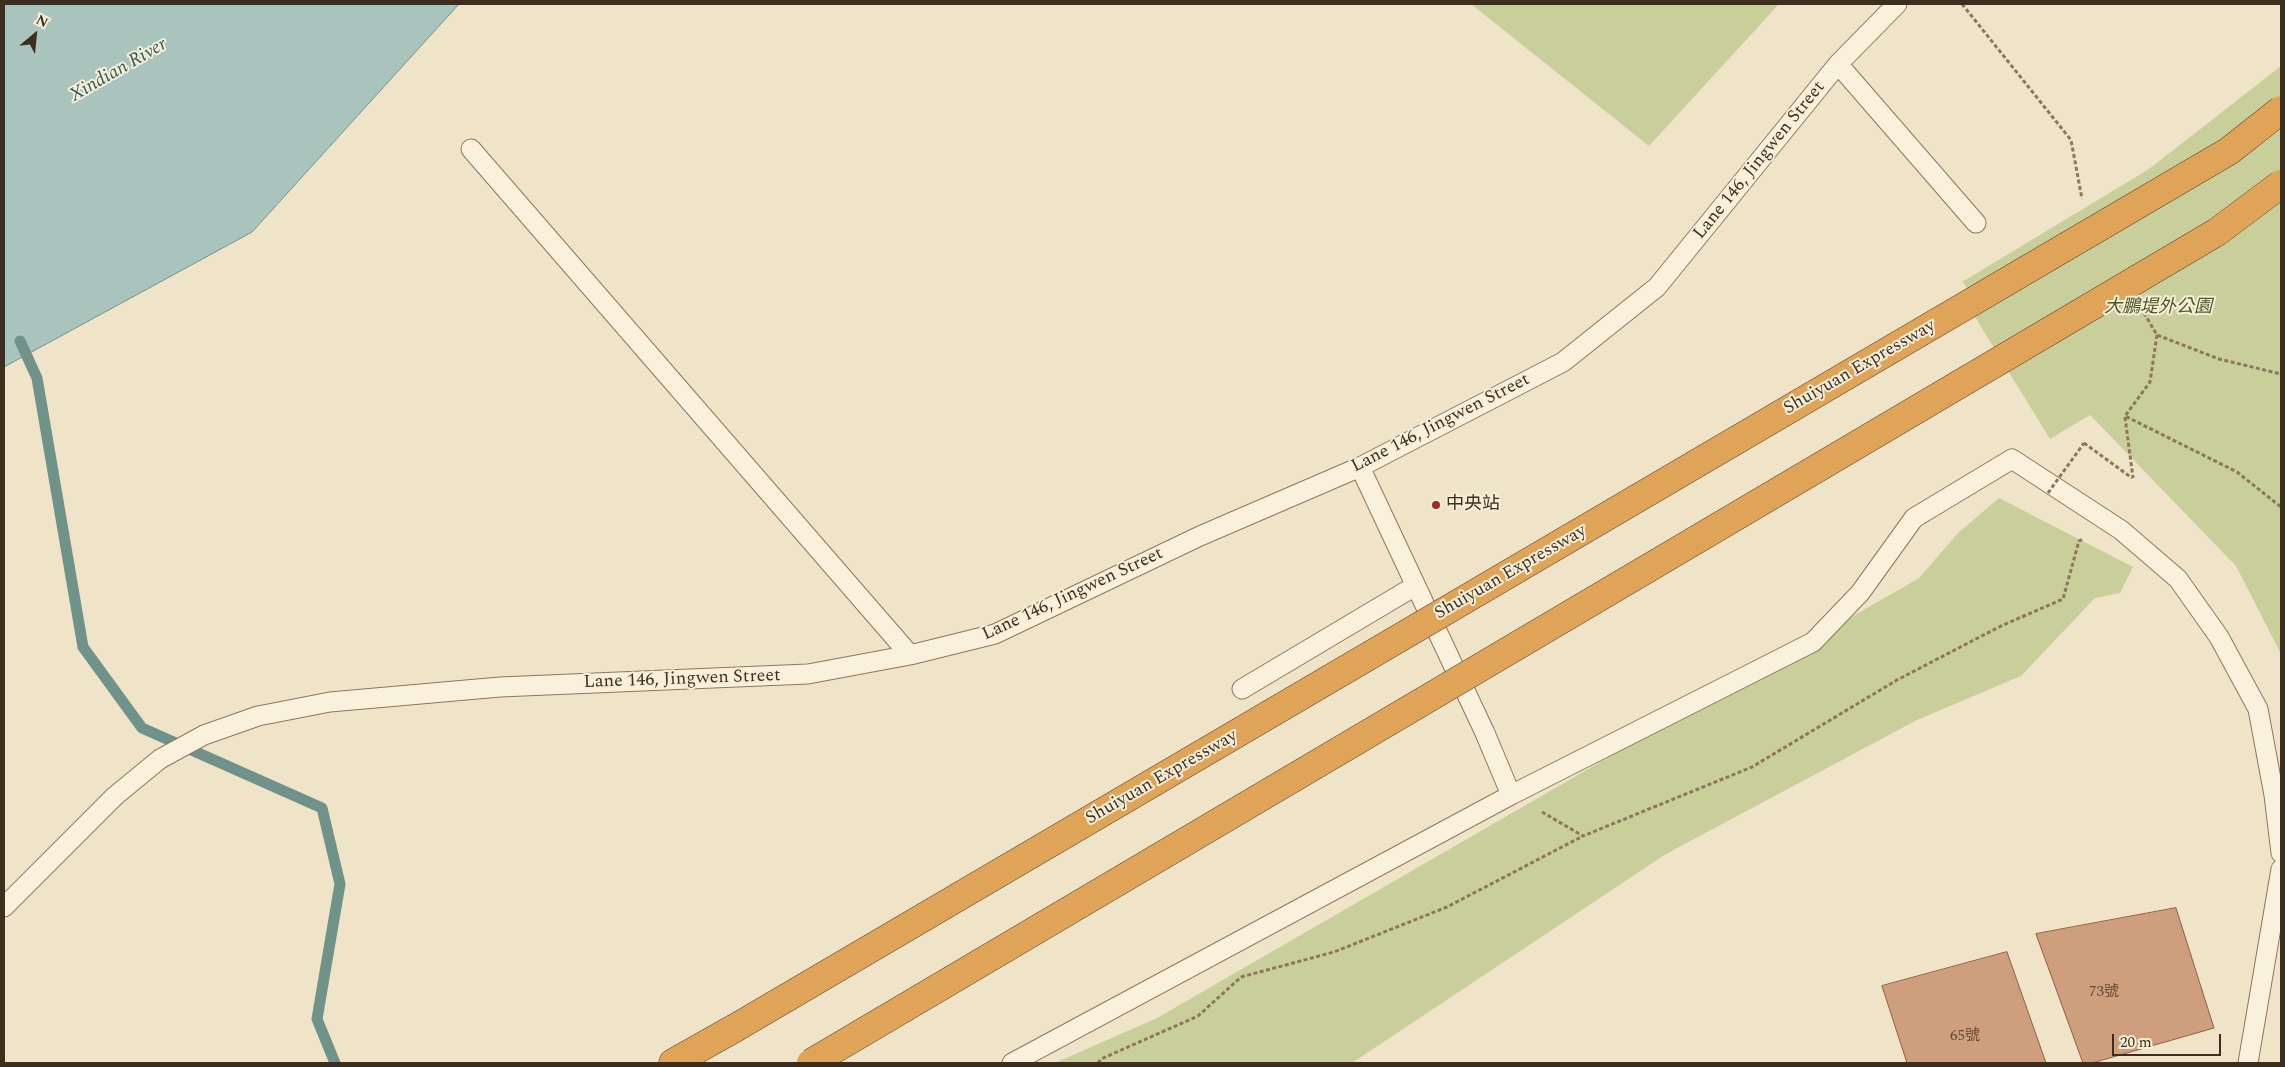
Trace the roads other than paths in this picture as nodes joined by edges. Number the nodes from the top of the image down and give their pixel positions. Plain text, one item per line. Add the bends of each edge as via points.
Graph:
1 (1897, 4) edge
2 (1838, 64) junction
3 (2281, 110) edge
4 (471, 149) dead end
5 (2281, 184) edge
6 (1976, 223) dead end
7 (1360, 467) junction
8 (1415, 586) junction
9 (910, 655) junction
10 (1242, 689) dead end
11 (1511, 795) junction
12 (2281, 853) edge
13 (2281, 869) edge
14 (4, 907) edge
15 (673, 1063) edge
16 (811, 1063) edge
17 (1012, 1063) edge
18 (2248, 1063) edge

1 - 2 lane, Lane 146, Jingwen Street
2 - 6 lane
2 - 7 lane, Lane 146, Jingwen Street via 1657,288 1563,362
3 - 15 highway, Shuiyuan Expressway, bridge via 2229,151
4 - 9 lane
5 - 16 highway, bridge via 2217,232
7 - 8 lane
7 - 9 lane, Lane 146, Jingwen Street via 1200,536 995,634
8 - 10 lane
8 - 11 lane
9 - 14 lane, Lane 146, Jingwen Street via 808,674 500,687 330,702 258,716 204,735 160,759 115,796
11 - 12 lane via 1813,642 1860,593 1914,518 2012,459 2121,530 2178,579 2219,637 2258,709
11 - 17 lane
13 - 18 lane

